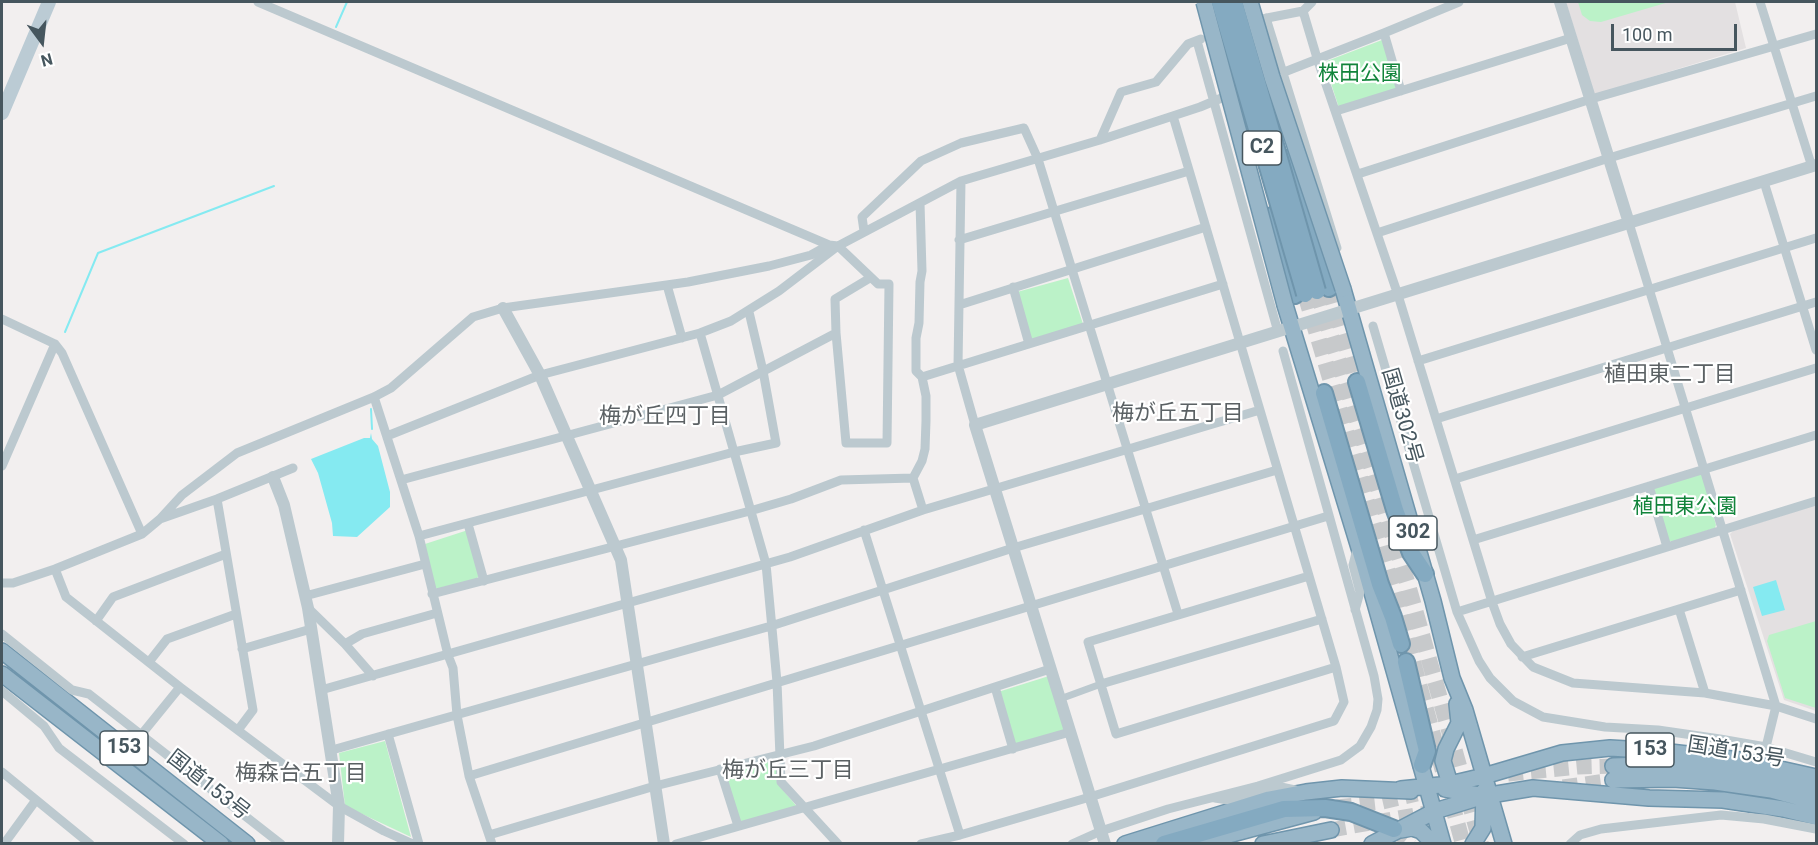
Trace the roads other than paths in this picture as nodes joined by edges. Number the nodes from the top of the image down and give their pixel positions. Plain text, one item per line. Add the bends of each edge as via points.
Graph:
1 (50, 2) edge
2 (258, 2) edge
3 (1204, 2) edge
4 (1220, 2) edge
5 (1234, 2) edge
6 (1250, 2) edge
7 (1312, 2) edge
8 (1459, 2) edge
9 (1560, 2) edge
10 (1760, 2) edge
11 (1303, 11) junction
12 (1266, 18) junction
13 (1384, 33) junction
14 (1816, 34) edge
15 (1571, 38) junction
16 (1197, 40) junction
17 (1774, 47) junction
18 (1317, 58) junction
19 (1283, 72) junction
20 (1401, 91) junction
21 (1816, 96) edge
22 (1591, 99) junction
23 (1215, 101) junction
24 (1792, 104) junction
25 (1336, 111) junction
26 (2, 113) edge
27 (1173, 116) junction
28 (1100, 140) junction
29 (1609, 158) junction
30 (1038, 159) junction
31 (1814, 166) edge
32 (1189, 171) junction
33 (1358, 174) junction
34 (961, 181) junction
35 (1764, 182) junction
36 (920, 203) junction
37 (1055, 213) junction
38 (1629, 223) junction
39 (1206, 227) junction
40 (864, 231) junction
41 (1377, 232) junction
42 (1816, 238) edge
43 (959, 240) junction
44 (833, 246) junction
45 (1785, 248) junction
46 (1072, 270) junction
47 (870, 278) junction
48 (1223, 284) junction
49 (667, 285) junction
50 (1013, 287) junction
51 (1650, 290) junction
52 (1312, 294) junction
53 (1398, 295) junction
54 (1816, 302) edge
55 (959, 305) junction
56 (1803, 306) junction
57 (503, 308) junction
58 (1352, 309) junction
59 (749, 312) junction
60 (2, 318) edge
61 (1089, 326) junction
62 (1373, 326) dead end
63 (1285, 330) junction
64 (700, 333) junction
65 (836, 333) junction
66 (682, 338) junction
67 (55, 344) junction
68 (1029, 344) junction
69 (1240, 344) junction
70 (1668, 347) junction
71 (1816, 350) edge
72 (1283, 351) dead end
73 (1418, 361) junction
74 (958, 365) junction
75 (1816, 368) edge
76 (763, 371) junction
77 (540, 375) junction
78 (922, 377) junction
79 (1358, 382) tunnel mouth
80 (1107, 385) junction
81 (1324, 393) dead end
82 (718, 395) junction
83 (374, 397) junction
84 (1685, 409) junction
85 (1260, 410) junction
86 (1436, 419) junction
87 (975, 425) junction
88 (1816, 435) edge
89 (387, 436) junction
90 (566, 436) junction
91 (1127, 449) junction
92 (734, 452) junction
93 (2, 466) edge
94 (293, 468) dead end
95 (1704, 469) junction
96 (1277, 470) junction
97 (273, 477) junction
98 (913, 478) junction
99 (1455, 479) junction
100 (400, 480) junction
101 (1649, 486) junction
102 (994, 489) junction
103 (591, 491) junction
104 (217, 499) junction
105 (1816, 501) edge
106 (1146, 509) junction
107 (750, 510) junction
108 (923, 510) junction
109 (1328, 516) junction
110 (160, 519) junction
111 (468, 524) junction
112 (1294, 526) junction
113 (864, 530) junction
114 (1723, 530) junction
115 (142, 534) junction
116 (419, 536) junction
117 (1473, 540) junction
118 (1358, 545) junction
119 (615, 546) junction
120 (1667, 547) junction
121 (1013, 548) junction
122 (226, 554) junction
123 (425, 564) junction
124 (766, 564) junction
125 (1163, 566) junction
126 (55, 568) junction
127 (1425, 574) junction
128 (1309, 576) junction
129 (484, 580) junction
130 (2, 583) edge
131 (882, 590) junction
132 (1741, 591) junction
133 (432, 594) junction
134 (306, 602) junction
135 (1492, 602) junction
136 (627, 603) junction
137 (1030, 606) junction
138 (1678, 609) junction
139 (1354, 610) junction
140 (1457, 612) junction
141 (437, 613) junction
142 (236, 614) junction
143 (1178, 614) junction
144 (1322, 619) junction
145 (96, 621) junction
146 (771, 626) junction
147 (311, 629) junction
148 (2, 634) edge
149 (345, 644) junction
150 (900, 645) junction
151 (242, 649) junction
152 (2, 651) edge
153 (448, 655) junction
154 (1522, 657) junction
155 (149, 662) junction
156 (636, 665) junction
157 (1336, 667) junction
158 (1050, 669) junction
159 (2, 674) edge
160 (43, 676) junction
161 (373, 676) junction
162 (1452, 678) junction
163 (777, 682) junction
164 (1101, 684) junction
165 (180, 687) junction
166 (995, 687) junction
167 (321, 690) junction
168 (2, 691) edge
169 (1705, 693) junction
170 (22, 699) junction
171 (1060, 699) junction
172 (1776, 706) junction
173 (920, 711) junction
174 (457, 716) junction
175 (1816, 718) edge
176 (645, 723) junction
177 (238, 730) junction
178 (1070, 732) junction
179 (388, 734) junction
180 (141, 735) junction
181 (1766, 747) junction
182 (1013, 749) junction
183 (332, 750) junction
184 (780, 755) junction
185 (1816, 762) edge
186 (720, 770) junction
187 (939, 770) junction
188 (2, 772) edge
189 (469, 776) junction
190 (1484, 776) junction
191 (1816, 777) edge
192 (1427, 781) junction
193 (655, 786) junction
194 (1450, 790) junction
195 (1816, 790) edge
196 (1306, 792) junction
197 (1090, 796) junction
198 (1213, 797) junction
199 (36, 800) junction
200 (1485, 802) junction
201 (1816, 802) edge
202 (339, 807) junction
203 (806, 807) junction
204 (1325, 809) tunnel mouth
205 (1435, 811) junction
206 (1816, 817) edge
207 (738, 826) junction
208 (1398, 829) junction
209 (1816, 829) edge
210 (1331, 830) tunnel mouth
211 (960, 835) junction
212 (1103, 836) edge
213 (490, 839) edge
214 (4, 843) edge
215 (90, 843) edge
216 (184, 843) edge
217 (221, 843) edge
218 (247, 843) edge
219 (281, 843) edge
220 (338, 843) edge
221 (413, 843) edge
222 (419, 843) edge
223 (664, 843) edge
224 (676, 843) edge
225 (838, 843) edge
226 (921, 843) edge
227 (1072, 843) edge
228 (1125, 843) edge
229 (1164, 843) edge
230 (1195, 843) edge
231 (1263, 843) edge
232 (1372, 843) edge
233 (1434, 843) edge
234 (1443, 843) edge
235 (1473, 843) edge
236 (1504, 843) edge
237 (1570, 843) edge

1 - 26 main road
2 - 44 street
3 - 52 highway, 国道302号 / 302, bridge
4 - 52 highway, C2, bridge via 1251,111
5 - 52 highway, C2, bridge
6 - 52 highway, 国道302号 / 302, bridge via 1272,77
7 - 11 street
8 - 13 street
9 - 15 street
10 - 17 street
11 - 12 street
11 - 18 street
12 - 16 street
12 - 19 street
13 - 18 street
13 - 20 street
14 - 17 street
15 - 20 street
15 - 22 street
16 - 23 street
16 - 28 street via 1188,44 1156,82 1121,92
17 - 22 street
17 - 24 street
18 - 19 street
18 - 25 street
19 - 23 street
19 - 58 street
20 - 25 street
21 - 24 street
22 - 29 street
22 - 33 street
23 - 27 street
23 - 63 street
24 - 29 street
24 - 31 street
25 - 33 street
27 - 28 street
27 - 32 street
28 - 30 street
29 - 38 street
29 - 41 street
30 - 34 street
30 - 37 street
30 - 40 street via 1024,128 961,143 921,161 862,217
31 - 35 street
32 - 37 street
32 - 39 street
33 - 41 street
34 - 36 street
34 - 43 street
35 - 38 street
35 - 45 street
36 - 40 street
36 - 78 street via 922,271 916,371
37 - 43 street
37 - 46 street
38 - 51 street
38 - 53 street
39 - 46 street
39 - 48 street
40 - 44 street
41 - 53 street
42 - 45 street
43 - 55 street
44 - 47 street
44 - 49 street via 769,266
44 - 59 street
45 - 51 street
45 - 56 street
46 - 50 street
46 - 61 street
47 - 65 street via 835,299
47 - 65 street via 879,285 889,284 887,443 846,443
48 - 61 street
48 - 69 street
49 - 57 street
49 - 66 street
50 - 55 street
50 - 68 street
51 - 70 street
51 - 73 street
52 - 58 highway, 国道302号 / 302
52 - 63 highway, 国道302号 / 302
53 - 58 street
53 - 73 street
54 - 56 street
55 - 74 street
56 - 70 street
56 - 71 street
57 - 77 street
57 - 83 street via 473,317 411,372
58 - 63 street
58 - 127 highway, 国道302号 / 302
59 - 64 street
59 - 76 street
60 - 67 street
61 - 68 street
61 - 80 street
62 - 140 street
63 - 69 street
63 - 118 highway, 国道302号 / 302
64 - 66 street
64 - 82 street
65 - 76 street
66 - 77 street
67 - 93 street
67 - 115 street
68 - 74 street
69 - 80 street
69 - 85 street
70 - 84 street
70 - 86 street
72 - 109 street
73 - 86 street
74 - 78 street
74 - 87 street
75 - 84 street
76 - 82 street
76 - 92 street via 776,443
77 - 89 street
77 - 90 street
78 - 98 street via 926,396 925,449
79 - 127 highway via 1395,510 1411,553
80 - 87 street
80 - 91 street
81 - 192 highway via 1402,650 1427,751
82 - 90 street
82 - 92 street
83 - 89 street
83 - 110 street via 237,453 182,495
84 - 95 street
84 - 99 street
85 - 91 street
85 - 96 street
86 - 99 street
87 - 102 street
88 - 95 street
89 - 100 street
90 - 100 street
90 - 103 street
91 - 102 street
91 - 106 street
92 - 103 street
92 - 107 street
94 - 97 street
95 - 101 street
95 - 114 street
96 - 106 street
96 - 112 street
97 - 104 street
97 - 134 street via 284,505
98 - 107 street via 841,480
98 - 108 street
99 - 117 street
100 - 116 street
101 - 117 street
101 - 120 street
102 - 108 street
102 - 121 street
103 - 111 street
103 - 119 street
104 - 110 street
104 - 122 street
105 - 114 street
106 - 121 street
106 - 125 street
107 - 119 street
107 - 124 street
108 - 113 street
109 - 112 street
109 - 139 street
110 - 115 street
111 - 116 street
111 - 129 street
112 - 125 street
112 - 128 street
113 - 124 street
113 - 131 street
114 - 120 street
114 - 132 street
115 - 126 street
116 - 123 street
117 - 135 street
118 - 139 street via 1353,565 1360,592
118 - 192 highway, 国道302号 / 302
119 - 129 street
119 - 136 street
120 - 135 street
121 - 131 street
121 - 137 street
122 - 142 street
122 - 145 street via 114,597
123 - 133 street
123 - 134 street
124 - 136 street
124 - 146 street
125 - 137 street
125 - 143 street
126 - 130 street
126 - 145 street via 66,597
127 - 162 highway, 国道302号 / 302
128 - 143 street
128 - 144 street
129 - 133 street
131 - 146 street
131 - 150 street
132 - 138 street
132 - 172 street
133 - 141 street
134 - 147 street
134 - 149 street
135 - 140 street
135 - 154 street via 1500,624
136 - 153 street
136 - 156 street
137 - 150 street
137 - 158 street
138 - 154 street
138 - 169 street
139 - 198 street via 1378,699 1371,727 1359,746 1341,760
140 - 181 street via 1490,678 1513,701 1543,717
141 - 149 street via 362,634
141 - 153 street
142 - 151 street
142 - 155 street via 167,639
143 - 164 street via 1088,642
144 - 157 street
144 - 164 street
145 - 155 street
146 - 156 street
146 - 163 street
147 - 151 street
147 - 167 street
148 - 160 street
149 - 161 street
150 - 163 street
150 - 173 street
151 - 177 street via 253,710
152 - 160 highway, 国道153号 / 153
153 - 161 street
153 - 174 street via 453,668
154 - 169 street via 1533,667 1573,682
155 - 165 street
156 - 174 street
156 - 176 street
157 - 164 street via 1116,734
157 - 197 street via 1344,702 1334,721
158 - 166 street
158 - 171 street
159 - 170 highway, 国道153号 / 153
160 - 180 street via 89,694
160 - 218 highway, 国道153号 / 153
161 - 167 street
162 - 190 highway, 国道302号 / 302
162 - 194 highway, 302 via 1459,723 1443,761
163 - 176 street
163 - 184 street
164 - 171 street
165 - 177 street
165 - 180 street
166 - 173 street
166 - 182 street
167 - 183 street
168 - 170 street
169 - 172 street
170 - 216 street via 59,748
170 - 217 highway, 国道153号 / 153
171 - 178 street
172 - 175 street
172 - 181 street
173 - 184 street
173 - 187 street
174 - 179 street
174 - 189 street
176 - 189 street
176 - 193 street
177 - 202 street
178 - 182 street
178 - 197 street
179 - 183 street
179 - 222 street
180 - 219 street
181 - 185 street
182 - 187 street
183 - 202 street
184 - 186 street
184 - 203 street via 781,782
186 - 193 street
186 - 207 street
187 - 203 street
187 - 211 street
188 - 199 street
189 - 213 street
190 - 191 highway, 153 via 1562,753 1611,748 1740,760
190 - 194 highway, 153
190 - 200 highway, 国道302号 / 302
192 - 194 highway, 153
192 - 196 highway, 153 via 1401,789 1328,788
192 - 205 highway, 国道302号 / 302
193 - 213 street
193 - 223 street
194 - 200 highway, 153
194 - 205 highway
195 - 201 highway, 国道153号 / 153 via 1756,776 1672,764 1613,773 1715,782 1771,790
196 - 198 street via 1281,787 1228,800
196 - 228 highway, 153
197 - 211 street
197 - 212 street
198 - 212 street
199 - 214 street
199 - 215 street
200 - 205 highway, 153
200 - 206 highway, 153 via 1533,788 1723,800
200 - 235 highway, 302 via 1483,828
200 - 236 highway, 国道302号 / 302
202 - 220 street
202 - 221 street
203 - 207 street
203 - 225 street
204 - 230 highway
205 - 208 highway, 153
205 - 234 highway, 国道302号 / 302
207 - 224 street
208 - 229 highway via 1351,812 1284,809
208 - 232 highway, 153
208 - 233 highway via 1421,831
209 - 237 street via 1721,815 1601,829 1580,835
210 - 231 highway
211 - 226 street
212 - 227 street

